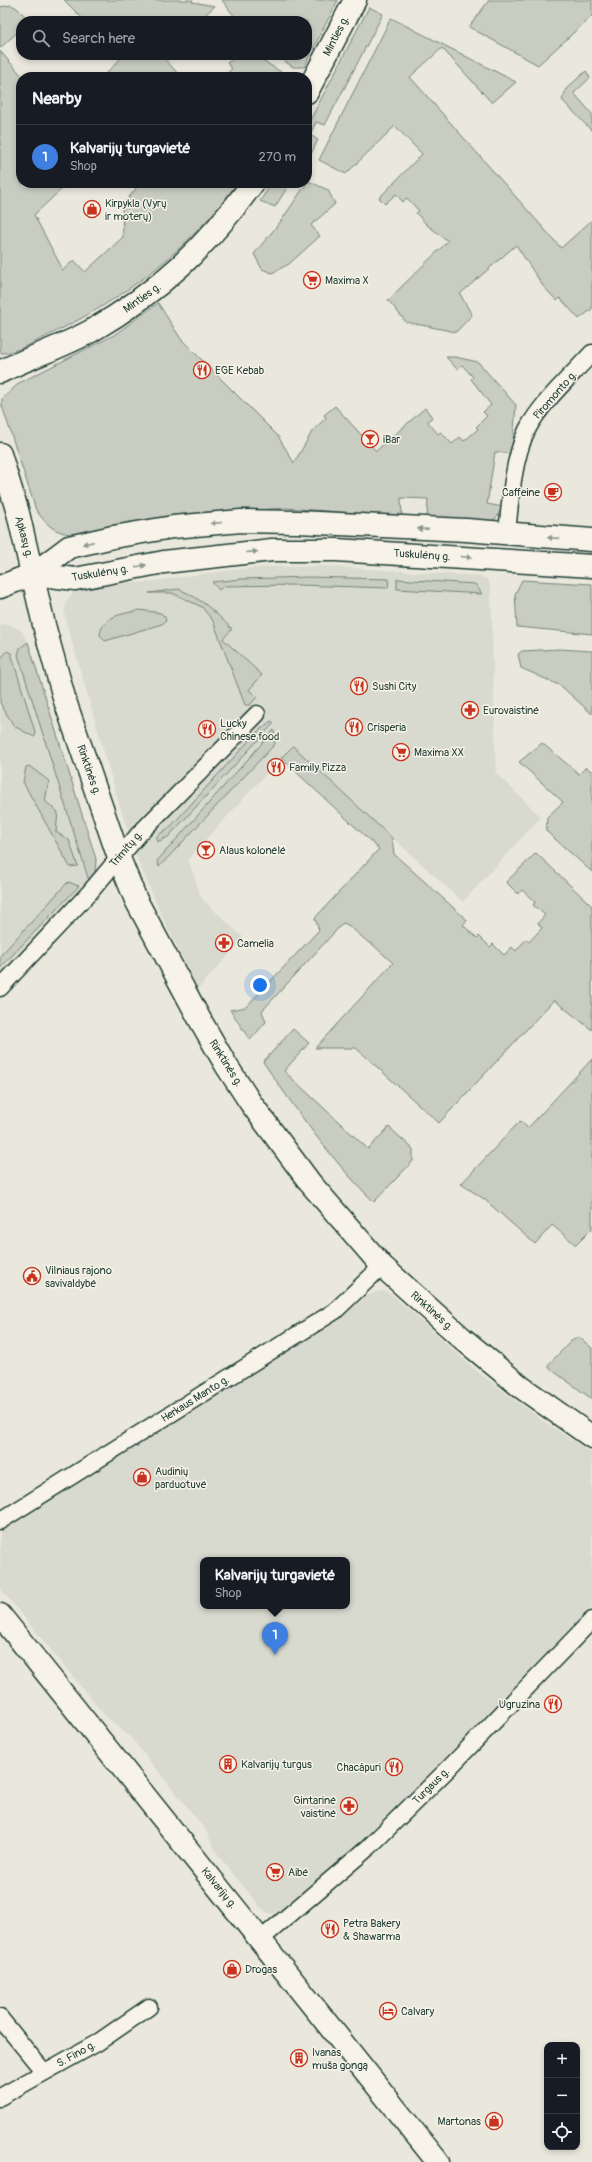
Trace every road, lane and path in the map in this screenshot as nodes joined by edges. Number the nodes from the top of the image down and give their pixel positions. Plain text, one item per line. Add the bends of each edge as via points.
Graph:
1 (355, 0) edge
2 (312, 82) edge
3 (249, 188) edge
4 (592, 353) edge
5 (0, 372) edge
6 (0, 454) edge
7 (507, 534) junction
8 (592, 540) edge
9 (592, 566) edge
10 (33, 574) junction
11 (0, 587) edge
12 (257, 714) dead end
13 (119, 858) junction
14 (0, 988) edge
15 (382, 1266) junction
16 (592, 1437) edge
17 (0, 1521) edge
18 (0, 1615) edge
19 (592, 1620) edge
20 (260, 1940) junction
21 (149, 2007) dead end
22 (0, 2018) edge
23 (44, 2072) junction
24 (0, 2097) edge
25 (438, 2162) edge

1 - 2 main road, Minties g.
3 - 5 main road, Minties g. via 228,217 190,258 157,288 90,331
4 - 7 street, Piromonto g. via 536,416 528,429 519,449
6 - 10 main road, Apkasų g.
8 -> 7 main road
7 -> 10 main road via 241,521 173,527 69,547
10 -> 9 main road, Tuskulėnų g. via 75,579 164,562 272,550 336,550
10 - 11 main road
10 - 13 main road, Rinktinės g. via 44,626 65,701
12 - 13 street, Trimitų g. via 139,834
13 - 14 street, Trimitų g.
13 - 15 main road, Rinktinės g. via 136,900 226,1065 311,1184
15 - 16 main road, Rinktinės g. via 521,1387
15 - 17 street, Herkaus Manto g. via 335,1311
18 - 20 main road, Kalvarijų g.
19 - 20 street, Turgaus g. via 369,1848
20 - 25 main road, Kalvarijų g.
21 - 23 street, S. Fino g. via 97,2043
22 - 23 street
23 - 24 street, S. Fino g.

